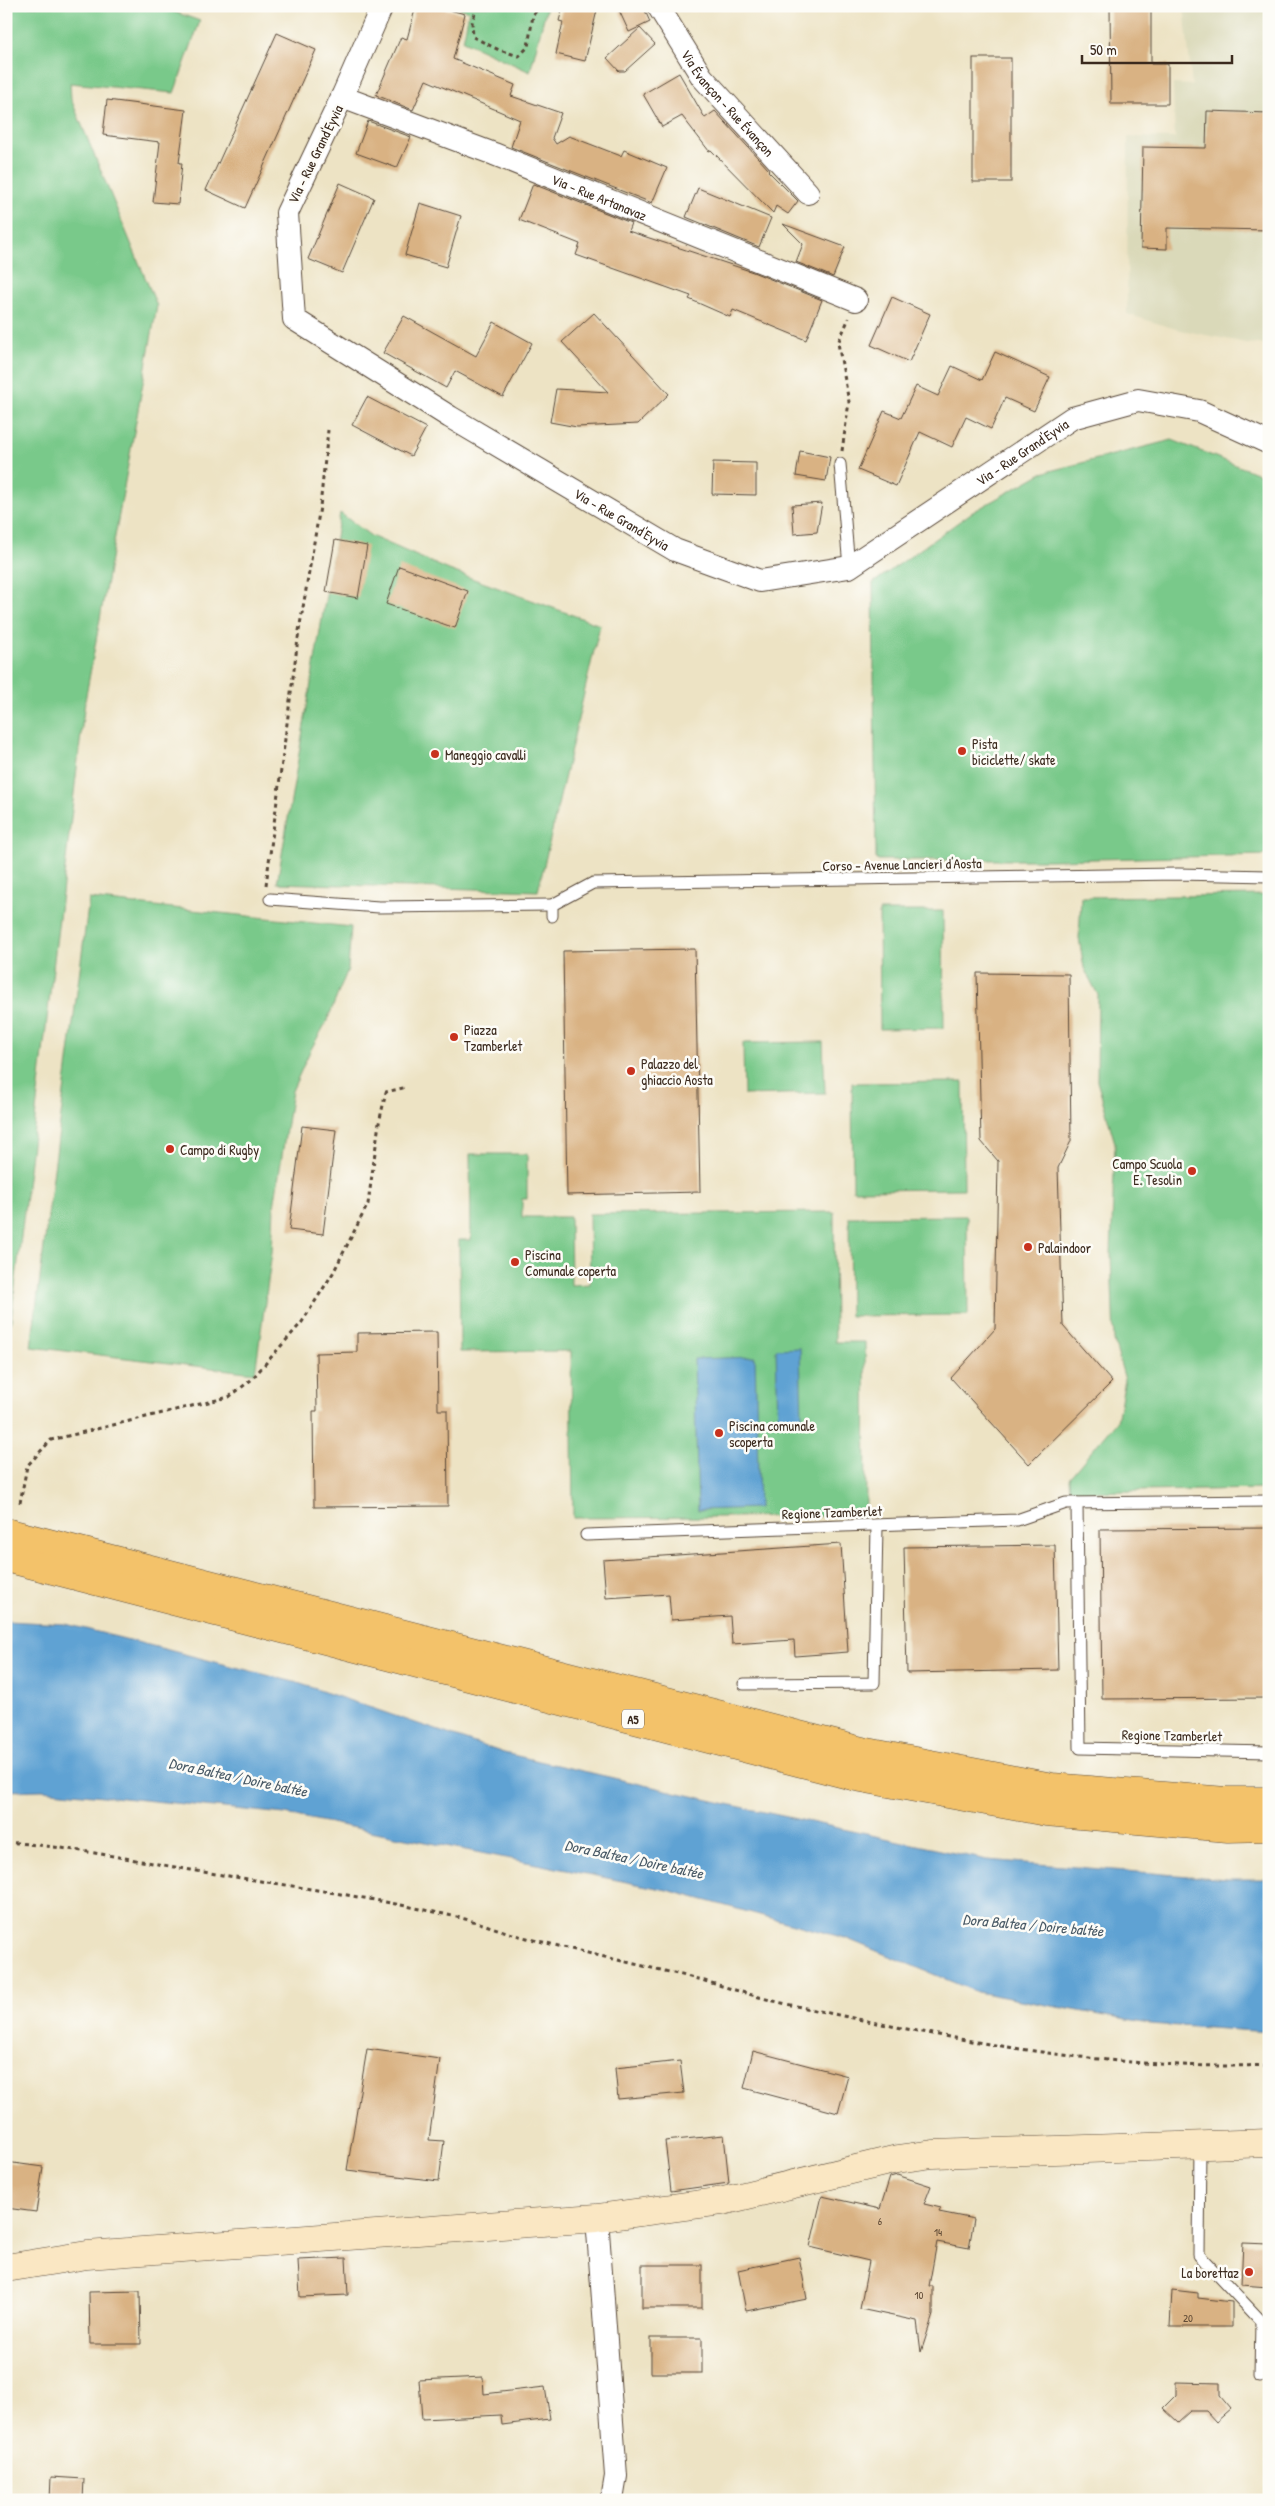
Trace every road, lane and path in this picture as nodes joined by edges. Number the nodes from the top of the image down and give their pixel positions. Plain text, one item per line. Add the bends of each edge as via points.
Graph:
1 (382, 6) edge
2 (477, 6) edge
3 (540, 6) edge
4 (658, 6) edge
5 (342, 97) junction
6 (808, 193) dead end
7 (856, 300) joint
8 (328, 430) dead end
9 (1269, 443) edge
10 (840, 464) joint
11 (849, 567) junction
12 (1269, 876) edge
13 (270, 899) joint
14 (407, 1087) dead end
15 (1269, 1501) edge
16 (20, 1503) dead end
17 (1077, 1504) junction
18 (877, 1526) junction
19 (6, 1532) edge
20 (586, 1535) dead end
21 (6, 1558) edge
22 (744, 1684) dead end
23 (1269, 1752) edge
24 (1269, 1801) edge
25 (1269, 1827) edge
26 (6, 1842) edge
27 (1269, 2065) edge
28 (1269, 2143) edge
29 (1200, 2144) junction
30 (596, 2218) junction
31 (6, 2268) edge
32 (1260, 2376) dead end
33 (612, 2500) edge

1 - 5 street, Via - Rue Grand'Eyvia
2 - 3 path via 472,23 473,37 519,56 528,48 533,15
4 - 6 street, Via Évançon - Rue Évançon via 702,77
5 - 7 street, Via - Rue Artanavaz via 494,154
5 - 11 street, Via - Rue Grand'Eyvia via 287,212 294,320 675,550 760,581
7 - 10 path via 838,343 849,402
8 - 13 path via 266,885
9 - 11 street, Via - Rue Grand'Eyvia via 1199,412 1138,400 1072,418
10 - 11 lane
12 - 13 lane, Corso - Avenue Lancieri d'Aosta via 1178,874 593,883 552,910 379,908
14 - 16 path via 386,1092 368,1204 333,1273 302,1322 251,1380 229,1397 51,1440 27,1466
15 - 17 lane, Regione Tzamberlet
17 - 18 lane, Regione Tzamberlet via 1066,1504 1017,1520
17 - 23 lane, Regione Tzamberlet via 1080,1748
18 - 20 lane, Regione Tzamberlet
18 - 22 lane via 874,1683
19 - 24 highway, A5 via 862,1751 1052,1788 1226,1801
21 - 25 highway, A5 via 856,1777 1046,1812 1228,1828
26 - 27 path via 124,1857 399,1904 798,2007 919,2032 1156,2064
28 - 29 main road
29 - 30 main road via 933,2154 897,2159 723,2201
29 - 32 lane via 1199,2255 1261,2321
30 - 31 main road via 87,2255
30 - 33 street via 616,2476

